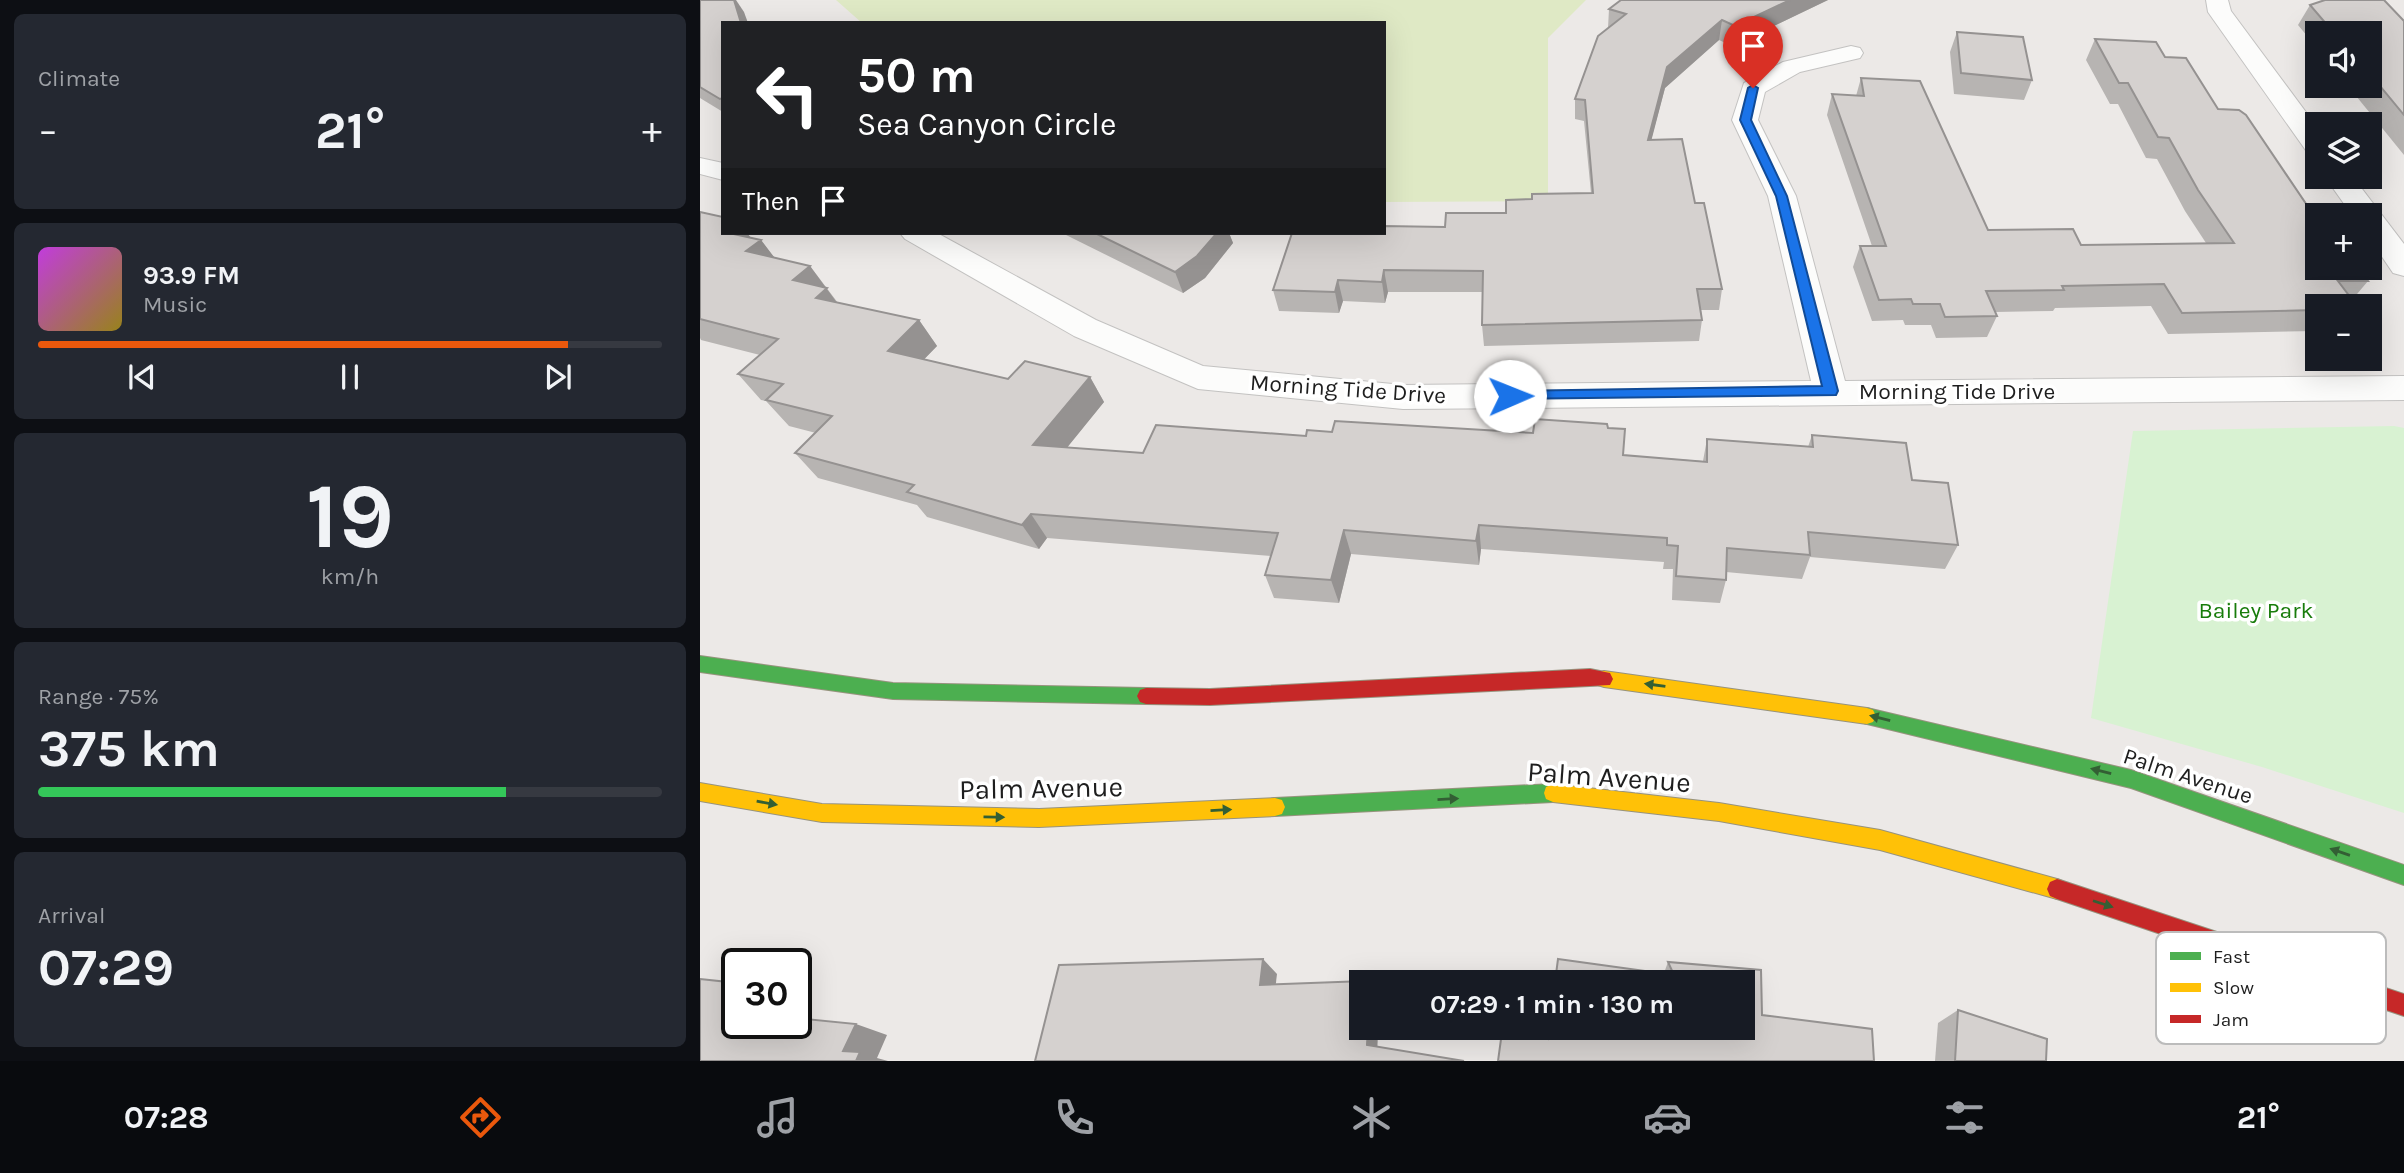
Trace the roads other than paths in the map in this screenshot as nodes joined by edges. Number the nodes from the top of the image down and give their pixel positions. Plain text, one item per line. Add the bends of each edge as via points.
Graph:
1 (2217, 0) edge
2 (1851, 53) dead end
3 (2305, 129) edge
4 (700, 166) edge
5 (721, 171) edge
6 (919, 235) edge
7 (2382, 236) edge
8 (2404, 266) edge
9 (2404, 388) edge
10 (1830, 391) junction
11 (700, 664) edge
12 (700, 792) edge
13 (2404, 875) edge
14 (2186, 932) edge
15 (2386, 999) edge
16 (2404, 1005) edge

1 - 3 street via 2220,12
2 - 10 street via 1792,67 1753,88 1745,120 1782,196
4 - 5 street
6 - 10 street, Morning Tide Drive via 1084,328 1198,377 1403,397
7 - 8 street
9 - 10 street, Morning Tide Drive
13 -> 11 street, Palm Avenue via 2131,779 1852,712 1590,677 1196,697 893,691
12 -> 14 street, Palm Avenue via 822,813 1039,818 1556,793 1719,812 1880,839 2039,883
15 -> 16 street, Palm Avenue

